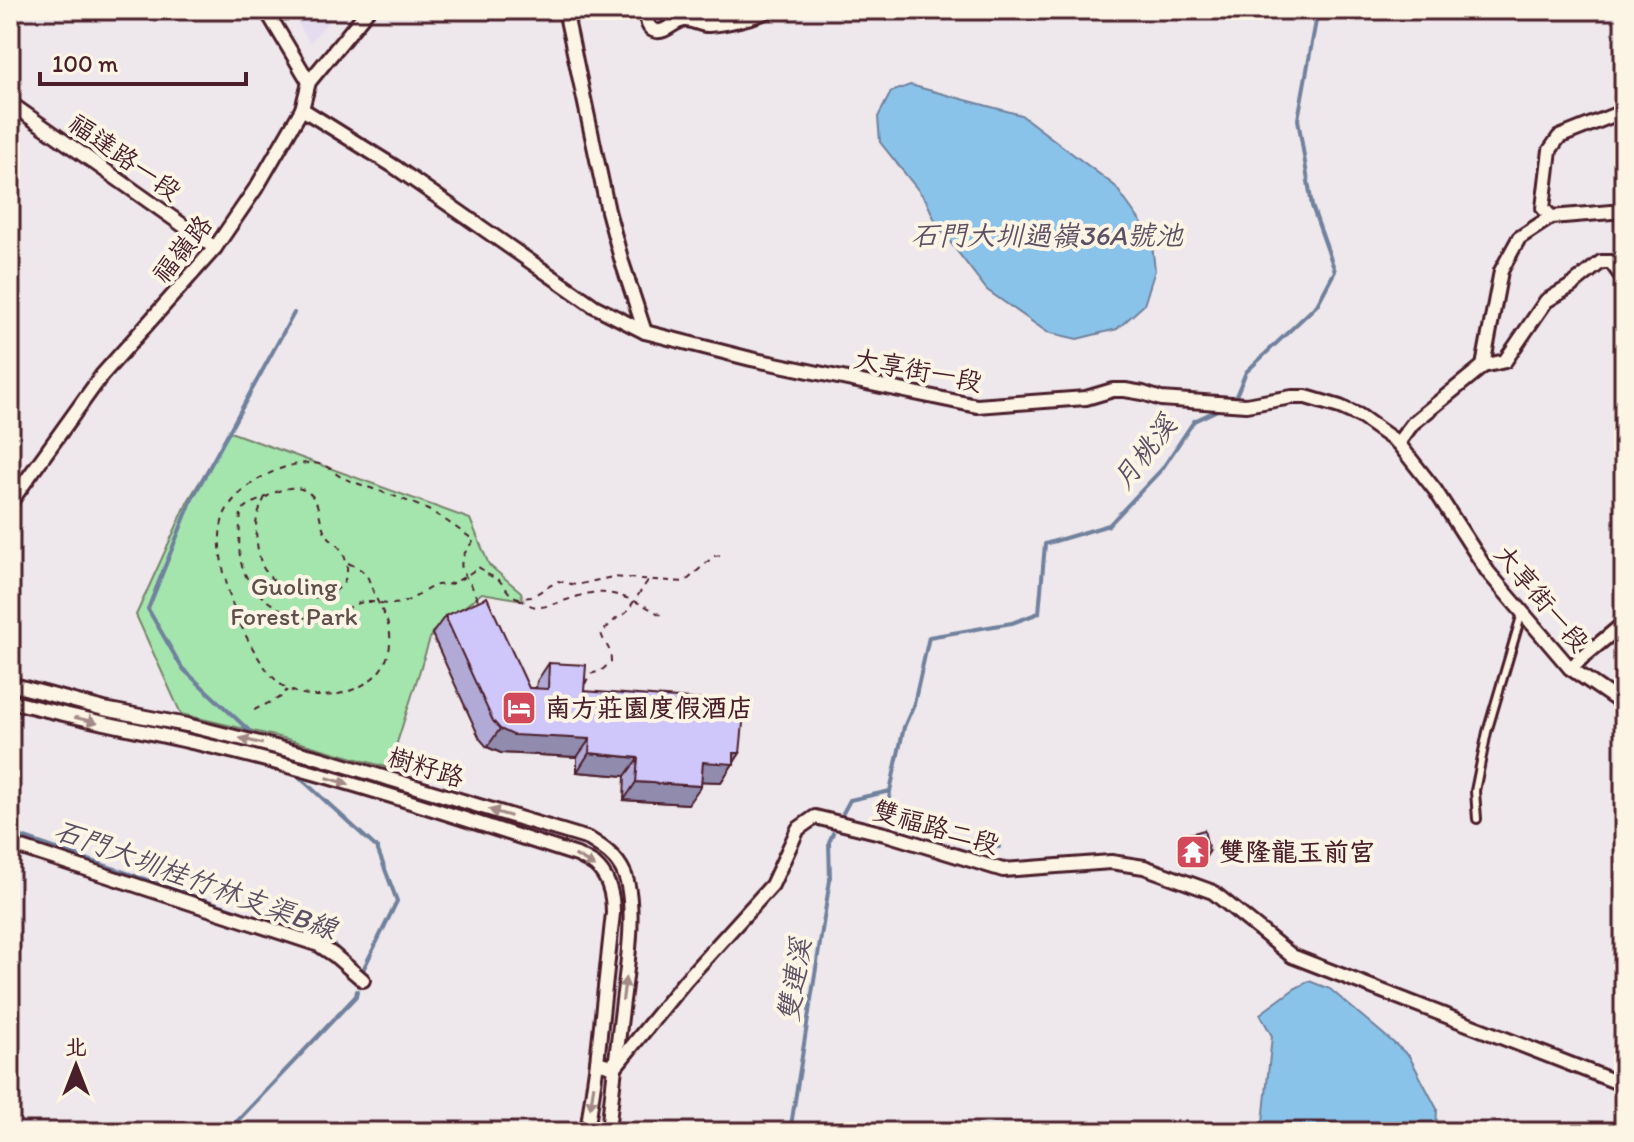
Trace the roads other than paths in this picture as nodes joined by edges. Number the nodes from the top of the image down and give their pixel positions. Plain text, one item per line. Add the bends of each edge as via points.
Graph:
1 (266, 10) edge
2 (368, 10) edge
3 (565, 10) edge
4 (646, 10) edge
5 (771, 10) edge
6 (309, 82) junction
7 (10, 103) edge
8 (302, 109) junction
9 (1624, 111) edge
10 (1624, 211) edge
11 (1551, 217) junction
12 (215, 248) junction
13 (1624, 280) edge
14 (645, 332) junction
15 (1483, 366) junction
16 (1398, 443) junction
17 (10, 503) edge
18 (1523, 613) junction
19 (1624, 623) edge
20 (1570, 668) junction
21 (10, 684) edge
22 (10, 701) edge
23 (1624, 705) edge
24 (1477, 819) dead end
25 (10, 844) edge
26 (363, 980) dead end
27 (597, 1062) junction
28 (615, 1067) junction
29 (1624, 1085) edge
30 (587, 1132) edge
31 (608, 1132) edge

1 - 6 street
2 - 6 street, 福嶺路
3 - 14 street via 608,211
4 - 5 street via 648,25 657,32 684,20 706,26
6 - 8 street, 福嶺路
7 - 12 street, 福達路一段
8 - 12 street, 福嶺路
8 - 14 street, 大享街一段 via 594,306
9 - 11 street via 1559,137 1550,150 1543,208
10 - 11 street
11 - 15 street via 1519,238 1501,271
12 - 17 street, 福嶺路 via 102,375
13 - 15 street via 1611,262 1601,262 1546,301 1505,361
14 - 16 street, 大享街一段 via 977,406 1086,398 1113,390 1246,405 1292,397 1320,399 1360,416
15 - 16 street via 1413,423
16 - 18 street, 大享街一段
18 - 20 street, 大享街一段
18 - 24 lane via 1487,732 1475,791
19 - 20 street
20 - 23 street, 大享街一段
28 -> 21 street, 樹籽路 via 630,942 629,886 609,852 589,839 320,758
22 -> 27 street, 樹籽路 via 322,776 595,865 613,896
25 - 26 street via 319,945
27 - 28 street
27 -> 30 street, 樹籽路
28 - 29 street, 雙福路二段 via 772,885 798,829 815,817 1003,870 1111,862 1144,867 1213,892 1292,956
28 - 31 street, 樹籽路

